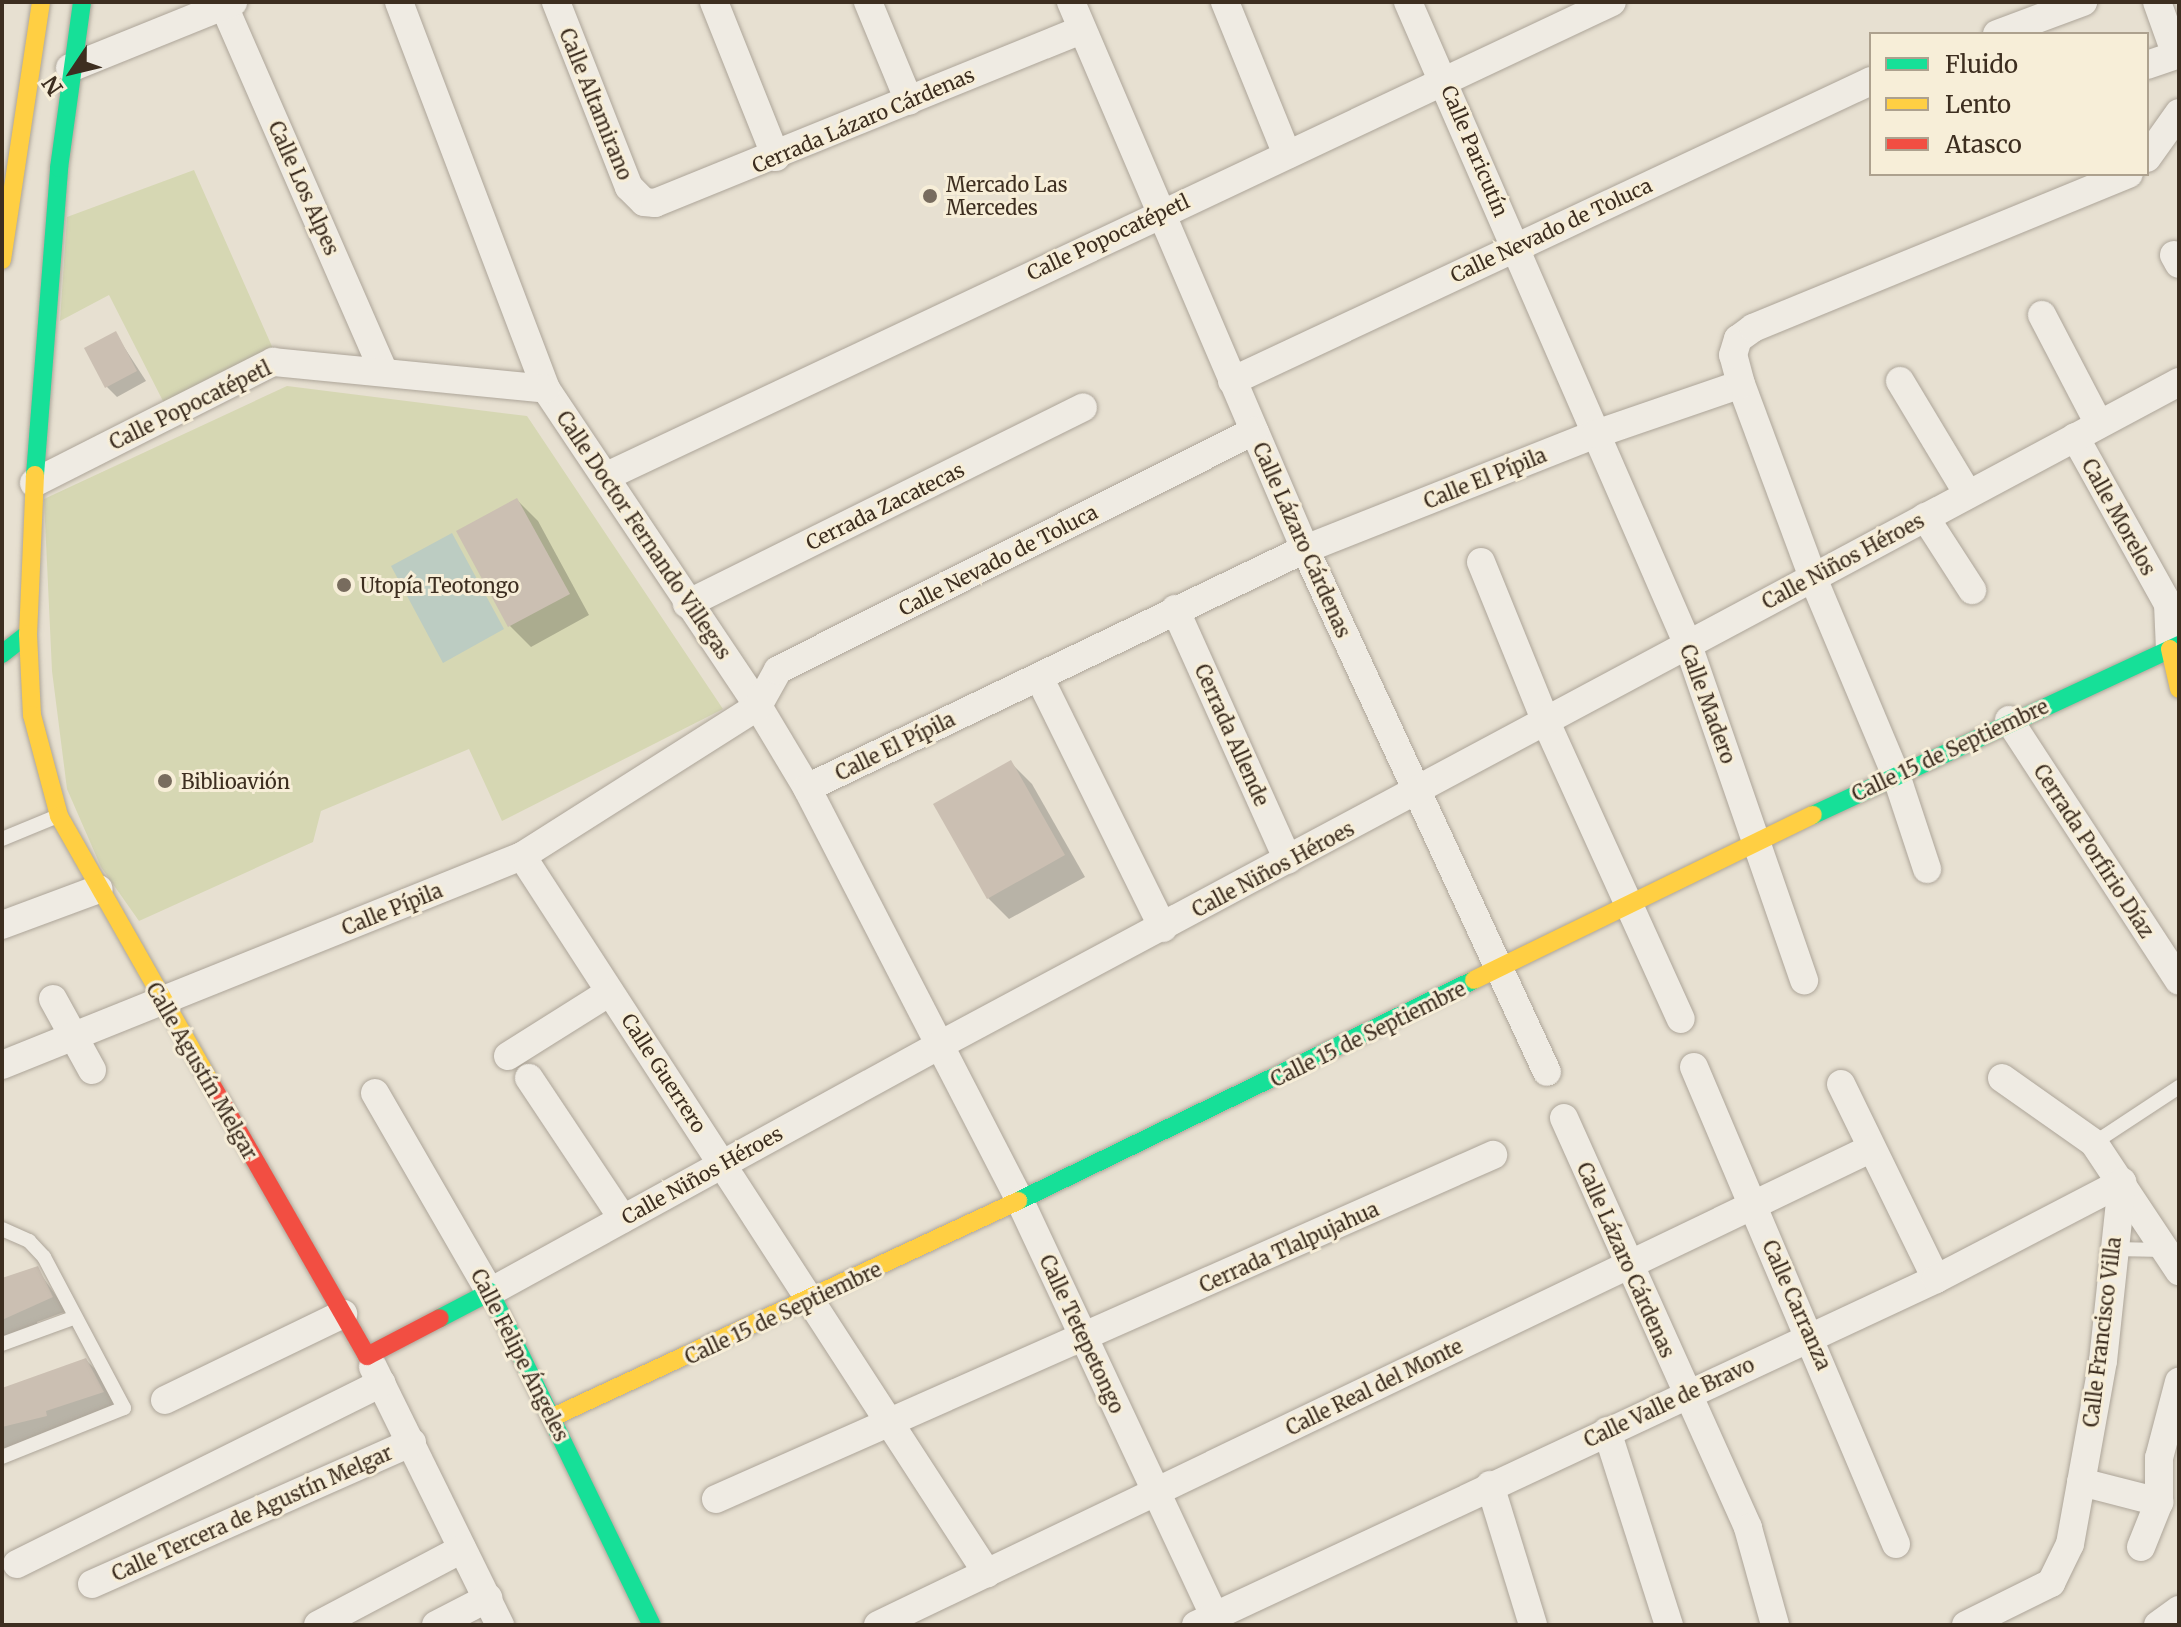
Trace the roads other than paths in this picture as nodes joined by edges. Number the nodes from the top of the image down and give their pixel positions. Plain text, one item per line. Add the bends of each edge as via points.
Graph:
1 (41, 2) edge
2 (82, 2) edge
3 (399, 2) edge
4 (556, 2) edge
5 (714, 2) edge
6 (868, 2) edge
7 (1071, 2) edge
8 (1225, 2) edge
9 (1408, 2) edge
10 (1612, 2) edge
11 (2083, 2) edge
12 (2157, 2) edge
13 (229, 4) edge
14 (1081, 30) junction
15 (2002, 32) edge
16 (2149, 64) edge
17 (70, 68) junction
18 (1445, 82) junction
19 (1869, 82) edge
20 (909, 101) junction
21 (2179, 113) edge
22 (1287, 155) junction
23 (2149, 155) edge
24 (776, 157) junction
25 (2124, 176) edge
26 (644, 202) joint
27 (1157, 213) junction
28 (1516, 245) junction
29 (2, 260) edge
30 (2042, 315) dead end
31 (383, 370) junction
32 (1232, 381) junction
33 (1900, 381) dead end
34 (2179, 382) edge
35 (1741, 384) junction
36 (546, 389) junction
37 (1083, 407) dead end
38 (1254, 431) junction
39 (2087, 431) junction
40 (1596, 434) junction
41 (607, 476) junction
42 (34, 483) junction
43 (1968, 494) junction
44 (1925, 517) junction
45 (1305, 549) junction
46 (1481, 562) dead end
47 (1813, 578) junction
48 (1972, 590) dead end
49 (687, 604) junction
50 (1175, 609) junction
51 (28, 634) junction
52 (1688, 645) junction
53 (2174, 647) edge
54 (2, 654) edge
55 (1039, 677) junction
56 (2179, 689) edge
57 (758, 706) junction
58 (2009, 720) junction
59 (1546, 722) junction
60 (1896, 775) junction
61 (807, 788) junction
62 (1416, 792) junction
63 (59, 816) junction
64 (2, 839) edge
65 (1757, 843) junction
66 (522, 856) junction
67 (1288, 860) junction
68 (1927, 869) dead end
69 (99, 889) junction
70 (1632, 907) junction
71 (2, 925) edge
72 (1163, 928) junction
73 (1499, 972) junction
74 (1804, 980) dead end
75 (2179, 981) edge
76 (610, 992) junction
77 (53, 999) dead end
78 (162, 1002) junction
79 (1681, 1019) dead end
80 (70, 1036) junction
81 (936, 1047) junction
82 (508, 1056) dead end
83 (2, 1065) edge
84 (1694, 1067) dead end
85 (92, 1070) dead end
86 (1547, 1072) dead end
87 (529, 1078) dead end
88 (2002, 1078) dead end
89 (1841, 1084) dead end
90 (2179, 1087) edge
91 (375, 1093) dead end
92 (1564, 1118) dead end
93 (2094, 1143) junction
94 (1870, 1149) junction
95 (1493, 1155) dead end
96 (724, 1164) junction
97 (2122, 1182) junction
98 (1020, 1201) junction
99 (1752, 1203) junction
100 (623, 1219) junction
101 (2, 1229) edge
102 (2112, 1249) junction
103 (2174, 1260) edge
104 (1627, 1264) junction
105 (1936, 1279) junction
106 (490, 1292) junction
107 (812, 1301) junction
108 (343, 1314) junction
109 (73, 1318) junction
110 (1812, 1336) junction
111 (1084, 1339) junction
112 (2, 1344) edge
113 (367, 1356) junction
114 (2179, 1382) edge
115 (381, 1383) junction
116 (1685, 1394) junction
117 (165, 1400) dead end
118 (553, 1417) junction
119 (891, 1420) junction
120 (1607, 1431) junction
121 (412, 1442) junction
122 (2, 1457) edge
123 (2179, 1480) edge
124 (2081, 1482) junction
125 (1490, 1485) junction
126 (1155, 1492) junction
127 (716, 1499) dead end
128 (2159, 1502) junction
129 (1896, 1544) dead end
130 (2141, 1547) dead end
131 (462, 1549) junction
132 (17, 1564) dead end
133 (987, 1573) junction
134 (92, 1584) dead end
135 (488, 1598) junction
136 (2179, 1610) edge
137 (1210, 1622) edge
138 (318, 1625) edge
139 (436, 1625) edge
140 (500, 1625) edge
141 (652, 1625) edge
142 (878, 1625) edge
143 (1533, 1625) edge
144 (1669, 1625) edge
145 (1775, 1625) edge
146 (1966, 1625) edge
147 (2158, 1625) edge

1 - 29 main road
2 - 17 main road, Calle Agustín Melgar
3 - 36 street, Calle Doctor Fernando Villegas
4 - 26 street, Calle Altamirano via 629,187
5 - 24 street
6 - 20 street
7 - 14 street, Calle Lázaro Cárdenas
8 - 22 street
9 - 18 street, Calle Paricutín
10 - 18 street, Calle Popocatépetl
11 - 15 street
12 - 16 street via 2176,55
13 - 17 street
13 - 31 street, Calle Los Alpes
14 - 20 street, Cerrada Lázaro Cárdenas
14 - 27 street, Calle Lázaro Cárdenas
17 - 42 main road, Calle Agustín Melgar via 46,245
18 - 22 street, Calle Popocatépetl
18 - 28 street, Calle Paricutín
19 - 28 street, Calle Nevado de Toluca
20 - 24 street, Cerrada Lázaro Cárdenas
21 - 23 street
22 - 27 street, Calle Popocatépetl
24 - 26 street, Cerrada Lázaro Cárdenas via 666,200
25 - 35 street via 1753,328 1738,339 1733,355
27 - 32 street, Calle Lázaro Cárdenas
27 - 41 street, Calle Popocatépetl
28 - 32 street, Calle Nevado de Toluca
28 - 40 street, Calle Paricutín
30 - 39 street, Calle Morelos
31 - 36 street, Calle Popocatépetl
31 - 42 street, Calle Popocatépetl via 273,362
32 - 38 street, Calle Lázaro Cárdenas
33 - 43 street
34 - 39 street, Calle Niños Héroes
35 - 40 street, Calle El Pípila
35 - 47 street
36 - 41 street, Calle Doctor Fernando Villegas
37 - 49 street, Cerrada Zacatecas
38 - 45 street, Calle Lázaro Cárdenas
38 - 57 street, Calle Nevado de Toluca via 778,670
39 - 43 street, Calle Niños Héroes
39 - 53 street, Calle Morelos via 2168,604
40 - 45 street, Calle El Pípila
40 - 52 street, Calle Madero
41 - 49 street, Calle Doctor Fernando Villegas
42 - 51 main road, Calle Agustín Melgar
43 - 44 street, Calle Niños Héroes
44 - 47 street, Calle Niños Héroes
44 - 48 street
45 - 50 street, Calle El Pípila
45 - 62 street, Calle Lázaro Cárdenas
46 - 59 street
47 - 52 street, Calle Niños Héroes
47 - 60 street
49 - 57 street, Calle Doctor Fernando Villegas
50 - 55 street, Calle El Pípila
50 - 67 street, Cerrada Allende
51 - 54 main road
51 - 63 main road, Calle Agustín Melgar via 32,715
52 - 59 street, Calle Niños Héroes
52 - 65 street, Calle Madero
53 - 56 main road, Calle Morelos
53 - 58 main road, Calle 15 de Septiembre
55 - 61 street, Calle El Pípila
55 - 72 street
57 - 61 street, Calle Doctor Fernando Villegas
57 - 66 street, Calle Pípila
58 - 60 main road, Calle 15 de Septiembre
58 - 75 street, Cerrada Porfirio Díaz
59 - 62 street, Calle Niños Héroes
59 - 70 street
60 - 65 main road, Calle 15 de Septiembre
60 - 68 street
61 - 81 street, Calle Doctor Fernando Villegas
62 - 67 street, Calle Niños Héroes
62 - 73 street, Calle Lázaro Cárdenas
63 - 64 lane
63 - 69 main road, Calle Agustín Melgar
65 - 70 main road, Calle 15 de Septiembre
65 - 74 street, Calle Madero
66 - 76 street, Calle Guerrero
66 - 78 street, Calle Pípila
67 - 72 street, Calle Niños Héroes
69 - 71 street
69 - 78 main road, Calle Agustín Melgar
70 - 73 main road, Calle 15 de Septiembre
70 - 79 street
72 - 81 street, Calle Niños Héroes
73 - 86 street, Calle Lázaro Cárdenas
73 - 98 main road, Calle 15 de Septiembre
76 - 82 street
76 - 96 street, Calle Guerrero
77 - 80 street
78 - 80 street, Calle Pípila
78 - 108 main road, Calle Agustín Melgar
80 - 83 street, Calle Pípila
80 - 85 street
81 - 96 street, Calle Niños Héroes
81 - 98 street, Calle Tetepetongo
84 - 99 street, Calle Carranza
87 - 100 street
88 - 93 street
89 - 94 street
90 - 93 lane
91 - 106 street, Calle Felipe Ángeles
92 - 104 street, Calle Lázaro Cárdenas
93 - 97 street
94 - 99 street, Calle Real del Monte
94 - 105 street
95 - 111 street, Cerrada Tlalpujahua
96 - 100 street, Calle Niños Héroes
96 - 107 street, Calle Guerrero
97 - 102 street, Calle Francisco Villa
97 - 103 street
97 - 105 street, Calle Valle de Bravo
98 - 107 main road, Calle 15 de Septiembre
98 - 111 street, Calle Tetepetongo
99 - 104 street, Calle Real del Monte
99 - 110 street, Calle Carranza
100 - 106 street, Calle Niños Héroes
101 - 109 lane via 29,1241 44,1257
102 - 103 lane
102 - 124 street, Calle Francisco Villa via 2103,1361
104 - 116 street, Calle Lázaro Cárdenas
104 - 126 street, Calle Real del Monte
105 - 110 street, Calle Valle de Bravo
106 - 113 main road, Calle Niños Héroes
106 - 118 main road, Calle Felipe Ángeles
107 - 118 main road, Calle 15 de Septiembre
107 - 119 street, Calle Guerrero
108 - 113 main road, Calle Agustín Melgar
108 - 117 street
109 - 112 lane
109 - 122 lane via 124,1408
110 - 116 street, Calle Valle de Bravo
110 - 129 street, Calle Carranza
111 - 119 street, Cerrada Tlalpujahua
111 - 126 street, Calle Tetepetongo
113 - 115 street, Calle Agustín Melgar
114 - 128 street via 2159,1458
115 - 121 street, Calle Agustín Melgar
115 - 132 street
116 - 120 street, Calle Valle de Bravo
116 - 145 street, Calle Lázaro Cárdenas via 1748,1528
118 - 141 main road, Calle Felipe Ángeles
119 - 127 street
119 - 133 street, Calle Guerrero
120 - 125 street, Calle Valle de Bravo
120 - 144 street
121 - 131 street, Calle Agustín Melgar
121 - 134 street, Calle Tercera de Agustín Melgar
123 - 128 street
124 - 128 street
124 - 146 street, Calle Francisco Villa via 2070,1544 2051,1583
125 - 137 street, Calle Valle de Bravo
125 - 143 street
126 - 133 street, Calle Real del Monte
126 - 137 street, Calle Tetepetongo
128 - 130 street
131 - 135 street, Calle Agustín Melgar
131 - 138 street
133 - 142 street, Calle Real del Monte
135 - 139 street
135 - 140 street, Calle Agustín Melgar
136 - 147 street

